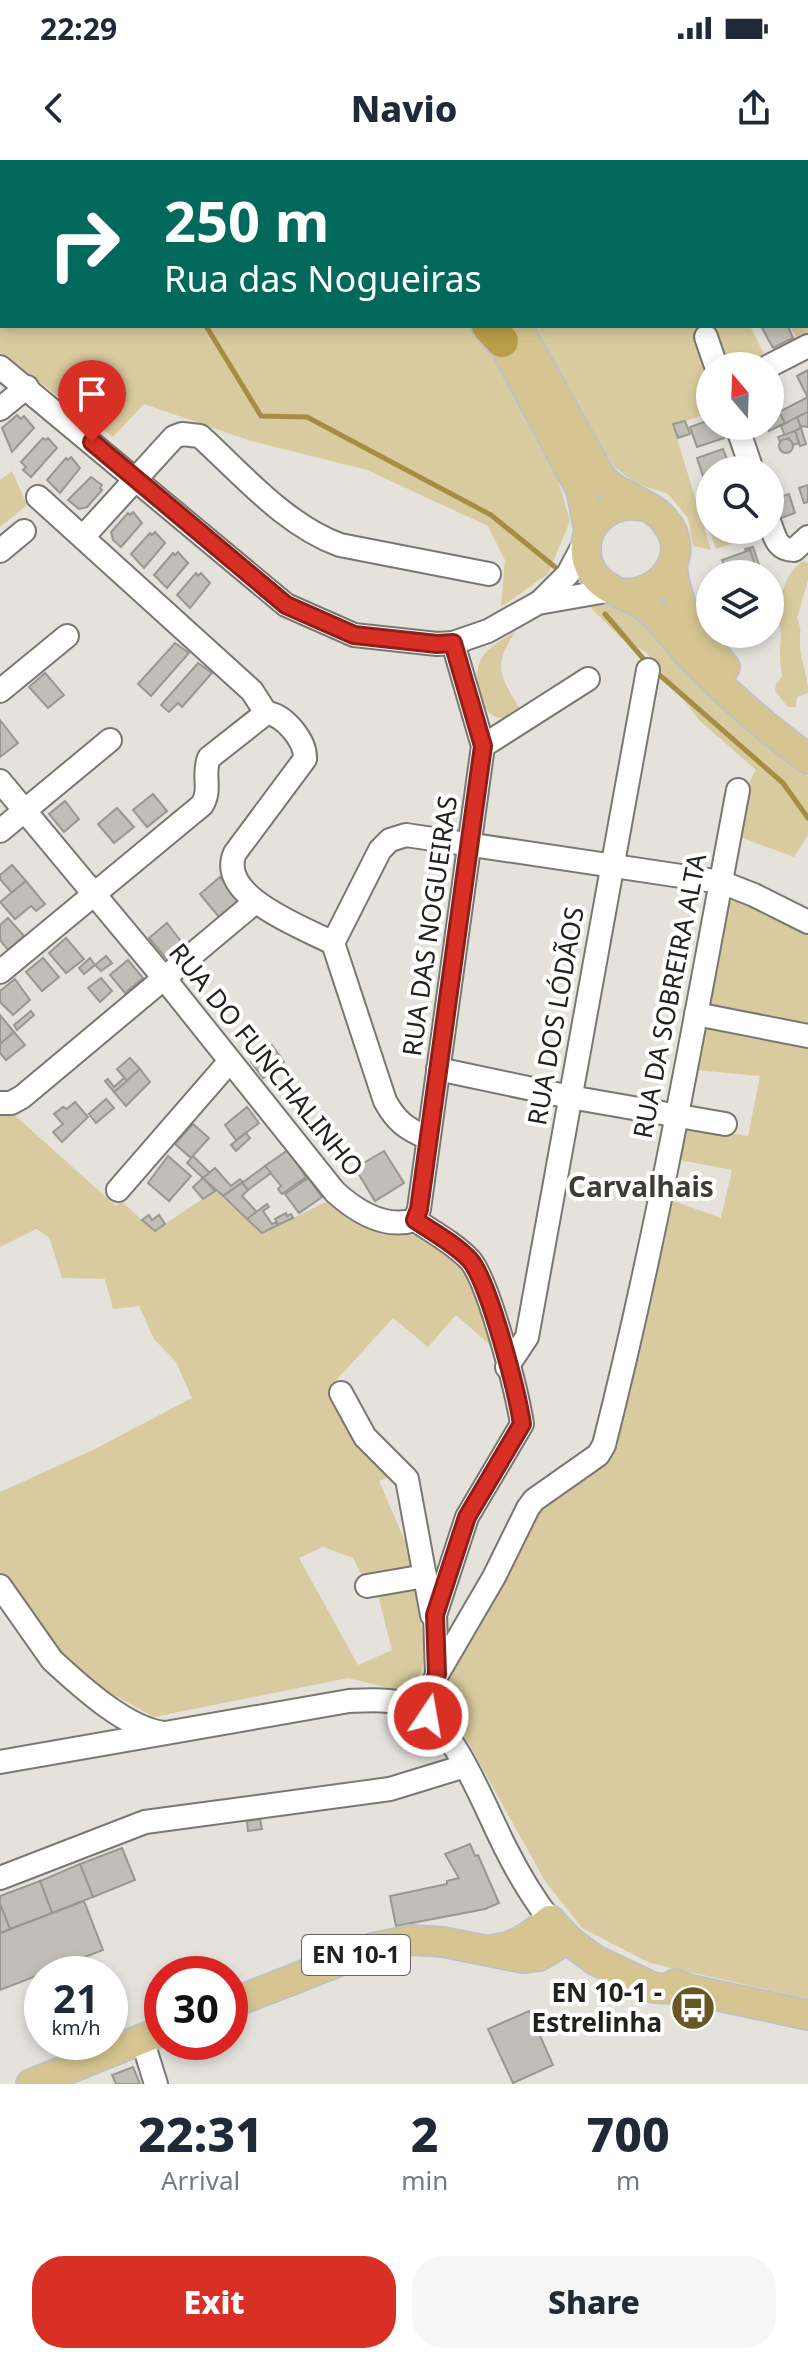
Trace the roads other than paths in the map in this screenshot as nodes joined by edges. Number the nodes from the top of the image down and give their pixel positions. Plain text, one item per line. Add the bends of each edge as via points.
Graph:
1 (500, 330) edge
2 (706, 337) dead end
3 (808, 346) edge
4 (711, 352) edge
5 (784, 358) edge
6 (0, 367) edge
7 (27, 387) junction
8 (0, 409) edge
9 (135, 479) junction
10 (38, 497) dead end
11 (643, 506) junction
12 (24, 531) dead end
13 (588, 536) junction
14 (83, 537) junction
15 (808, 537) edge
16 (778, 544) edge
17 (0, 551) edge
18 (672, 566) junction
19 (489, 574) dead end
20 (616, 591) junction
21 (538, 603) junction
22 (67, 636) dead end
23 (453, 643) junction
24 (648, 670) dead end
25 (588, 679) dead end
26 (0, 691) edge
27 (266, 713) junction
28 (110, 740) dead end
29 (808, 744) edge
30 (483, 746) junction
31 (808, 759) edge
32 (0, 781) edge
33 (738, 790) dead end
34 (25, 811) junction
35 (0, 831) edge
36 (470, 843) junction
37 (611, 866) junction
38 (721, 882) junction
39 (93, 894) junction
40 (254, 903) junction
41 (808, 922) edge
42 (333, 943) junction
43 (0, 972) edge
44 (164, 978) junction
45 (696, 1014) junction
46 (808, 1036) edge
47 (230, 1061) junction
48 (438, 1069) junction
49 (570, 1097) junction
50 (3, 1103) edge
51 (677, 1116) junction
52 (725, 1124) dead end
53 (428, 1138) junction
54 (118, 1190) dead end
55 (415, 1220) junction
56 (507, 1367) junction
57 (341, 1393) dead end
58 (425, 1576) junction
59 (0, 1586) edge
60 (367, 1586) dead end
61 (434, 1624) junction
62 (432, 1695) junction
63 (106, 1705) junction
64 (132, 1720) junction
65 (166, 1734) junction
66 (116, 1735) junction
67 (0, 1762) edge
68 (465, 1766) junction
69 (0, 1878) edge
70 (559, 1930) junction
71 (248, 1997) edge
72 (808, 2015) edge
73 (144, 2038) edge
74 (154, 2060) edge
75 (31, 2084) edge
76 (156, 2084) edge

1 - 11 main road via 600,476
1 - 13 main road via 581,490
2 - 4 street
3 - 5 street
6 - 7 street
7 - 8 street
7 - 9 street
9 - 14 street
9 - 19 street via 174,437 200,436 316,536
9 - 23 street via 286,605 354,635
10 - 14 street
11 - 13 main road via 611,508
11 - 18 main road via 664,519 673,533
12 - 17 street
13 - 20 main road via 589,566 600,583
13 - 21 street via 568,574
14 - 27 street via 252,691
15 - 16 street via 788,550
18 - 20 main road via 651,589
18 - 29 main road via 679,605 705,644 741,686
20 - 21 street
20 - 31 main road via 653,613 731,697
21 - 23 street via 488,631
22 - 26 street
23 - 30 street, RUA DAS NOGUEIRAS
24 - 37 street, RUA DOS LÓDÃOS
25 - 30 street
27 - 39 street via 209,758 208,792 202,805
27 - 40 street via 280,718 301,740 306,754 233,859 233,873
28 - 34 street
30 - 36 street, RUA DAS NOGUEIRAS
32 - 34 street, RUA DO FUNCHALINHO
33 - 38 street, RUA DA SOBREIRA ALTA
34 - 35 street
34 - 39 street, RUA DO FUNCHALINHO
36 - 37 street
36 - 42 street via 406,835 390,840
36 - 48 street, RUA DAS NOGUEIRAS
37 - 38 street
37 - 49 street, RUA DOS LÓDÃOS
38 - 41 street
38 - 45 street, RUA DA SOBREIRA ALTA
39 - 43 street
39 - 44 street, RUA DO FUNCHALINHO
40 - 42 street
40 - 44 street
42 - 53 street via 385,1101 404,1128
44 - 47 street, RUA DO FUNCHALINHO
44 - 50 street via 22,1097
45 - 46 street
45 - 51 street, RUA DA SOBREIRA ALTA
47 - 54 street
47 - 55 street, RUA DO FUNCHALINHO via 340,1197 382,1221
48 - 49 street
48 - 53 street, RUA DAS NOGUEIRAS
49 - 51 street
49 - 56 street, RUA DOS LÓDÃOS via 527,1337
51 - 52 street
51 - 62 street, RUA DA SOBREIRA ALTA via 604,1445 528,1508
53 - 55 street, RUA DAS NOGUEIRAS
55 - 56 street via 461,1252 478,1272
56 - 61 street via 522,1424 467,1517
57 - 58 street via 365,1437 407,1479
58 - 60 street
58 - 61 street
59 - 63 street via 52,1660
61 - 62 street
62 - 65 street via 405,1704 349,1701
62 - 68 street via 437,1723
63 - 64 street
63 - 66 street
64 - 65 street
64 - 66 street via 129,1736
65 - 66 street
66 - 67 street via 80,1749
68 - 69 street via 390,1789 145,1822
68 - 70 street via 520,1876
70 - 71 main road, EN 10-1 via 539,1956 523,1958 443,1942 386,1945
70 - 72 main road via 595,1960 628,1974
73 - 75 main road
74 - 76 street

